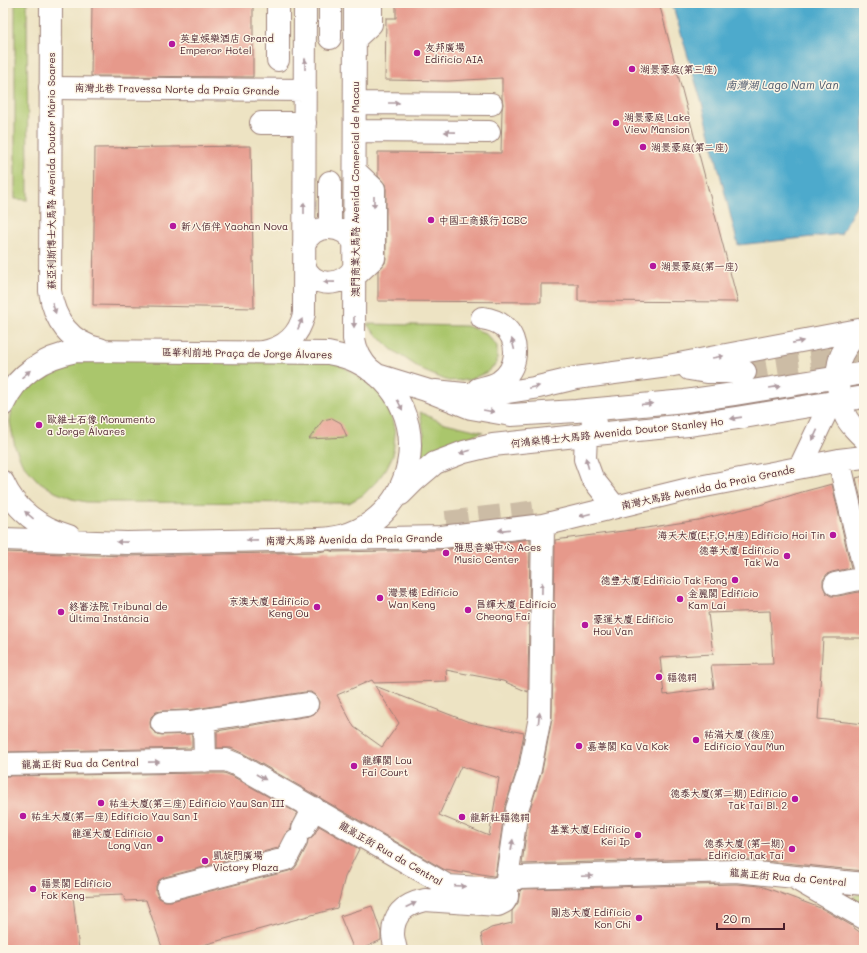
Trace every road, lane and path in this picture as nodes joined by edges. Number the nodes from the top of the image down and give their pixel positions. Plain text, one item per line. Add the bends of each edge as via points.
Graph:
1 (51, 3) edge
2 (305, 3) edge
3 (330, 3) edge
4 (355, 3) edge
5 (371, 3) edge
6 (278, 11) edge
7 (330, 38) dead end
8 (355, 39) junction
9 (305, 41) junction
10 (278, 60) dead end
11 (50, 88) junction
12 (304, 90) junction
13 (355, 103) junction
14 (491, 104) dead end
15 (261, 123) dead end
16 (305, 123) junction
17 (355, 131) junction
18 (489, 132) dead end
19 (355, 171) junction
20 (330, 182) dead end
21 (330, 228) junction
22 (304, 255) junction
23 (355, 262) junction
24 (482, 318) dead end
25 (863, 329) edge
26 (113, 351) junction
27 (263, 352) junction
28 (668, 366) junction
29 (373, 372) junction
30 (745, 372) tunnel mouth
31 (864, 373) edge
32 (837, 378) junction
33 (426, 390) junction
34 (464, 394) junction
35 (864, 398) edge
36 (835, 403) junction
37 (3, 405) edge
38 (612, 407) junction
39 (586, 435) junction
40 (864, 438) edge
41 (864, 457) edge
42 (839, 460) junction
43 (800, 467) junction
44 (3, 482) edge
45 (388, 507) junction
46 (615, 507) junction
47 (446, 522) tunnel mouth
48 (543, 525) junction
49 (425, 538) junction
50 (3, 539) edge
51 (319, 539) junction
52 (90, 541) junction
53 (864, 568) edge
54 (864, 578) edge
55 (835, 584) dead end
56 (307, 704) dead end
57 (204, 720) junction
58 (162, 723) dead end
59 (205, 761) junction
60 (3, 764) edge
61 (314, 808) junction
62 (791, 877) junction
63 (507, 883) junction
64 (864, 884) edge
65 (168, 889) dead end
66 (864, 918) edge
67 (394, 943) edge

1 - 11 street, 蘇亞利斯博士大馬路 Avenida Doutor Mário Soares
2 - 9 street
3 - 7 street
4 - 8 street, 澳門商業大馬路 Avenida Comercial de Macau
5 - 8 street via 371,24
6 - 9 street
6 - 10 street
8 - 13 street, 澳門商業大馬路 Avenida Comercial de Macau
12 -> 9 street
11 - 12 street, 南灣北巷 Travessa Norte da Praia Grande
11 -> 26 street, 蘇亞利斯博士大馬路 Avenida Doutor Mário Soares via 51,301 58,319 74,338 92,347
12 - 16 street
13 -> 14 street
13 - 17 street, 澳門商業大馬路 Avenida Comercial de Macau
15 - 16 street
22 -> 16 street
18 -> 17 street
17 - 19 street, 澳門商業大馬路 Avenida Comercial de Macau
19 - 23 street, 澳門商業大馬路 Avenida Comercial de Macau
19 -> 23 street via 374,189 374,258
20 - 21 street
21 - 22 street via 312,234 306,241
21 - 23 street via 347,234 353,242
23 -> 22 street via 348,276 334,283 325,283 310,275 305,268
27 -> 22 street via 284,345 295,334 302,321
23 -> 29 street, 澳門商業大馬路 Avenida Comercial de Macau via 354,339 362,360
34 -> 24 street via 499,382 513,366 514,344 510,334 493,320
28 -> 25 street
25 - 32 street via 842,353
26 - 27 street, 區華利前地 Praça de Jorge Álvares
37 -> 26 street, 區華利前地 Praça de Jorge Álvares via 18,382 29,371 48,359 77,351
27 - 29 street, 區華利前地 Praça de Jorge Álvares via 328,353 350,359
28 - 30 street via 707,372
34 -> 28 street via 502,393 576,378
29 - 33 street
29 -> 45 street, 區華利前地 Praça de Jorge Álvares via 387,385 400,404 406,418 410,442 407,473
31 - 32 street
32 - 36 street
38 -> 32 street via 684,401
33 - 34 street
33 -> 38 street via 470,408 511,415
35 - 36 street, 何鴻燊博士大馬路 Avenida Doutor Stanley Ho
36 -> 39 street, 何鴻燊博士大馬路 Avenida Doutor Stanley Ho via 688,425
36 - 40 street
36 -> 43 street
38 - 39 street via 597,420
39 -> 45 street, 何鴻燊博士大馬路 Avenida Doutor Stanley Ho via 493,445 464,452 435,463
46 -> 39 street via 592,478 585,459
41 - 42 street, 南灣大馬路 Avenida da Praia Grande
42 - 43 street, 南灣大馬路 Avenida da Praia Grande
42 - 53 street
43 - 46 street, 南灣大馬路 Avenida da Praia Grande
52 -> 44 street via 45,527 20,508
45 - 51 street, 區華利前地 Praça de Jorge Álvares via 364,527 342,536
46 -> 48 street, 南灣大馬路 Avenida da Praia Grande
47 - 49 street via 433,528
48 -> 49 street, 南灣大馬路 Avenida da Praia Grande
63 -> 48 street via 517,809 530,769 540,717
49 - 51 street, 南灣大馬路 Avenida da Praia Grande
50 - 52 street, 南灣大馬路 Avenida da Praia Grande
51 -> 52 street, 南灣大馬路 Avenida da Praia Grande via 127,543
54 - 55 street
56 - 57 street
57 - 58 street
57 - 59 street
60 -> 59 street, 龍嵩正街 Rua da Central
59 -> 61 street, 龍嵩正街 Rua da Central via 226,760 238,765
61 -> 63 street, 龍嵩正街 Rua da Central via 448,886 496,889
61 - 65 street via 286,859
63 -> 62 street, 龍嵩正街 Rua da Central via 520,877 736,871
62 - 64 street, 龍嵩正街 Rua da Central
62 - 66 street
67 -> 63 street via 397,916 414,902 425,900 498,905 506,900

